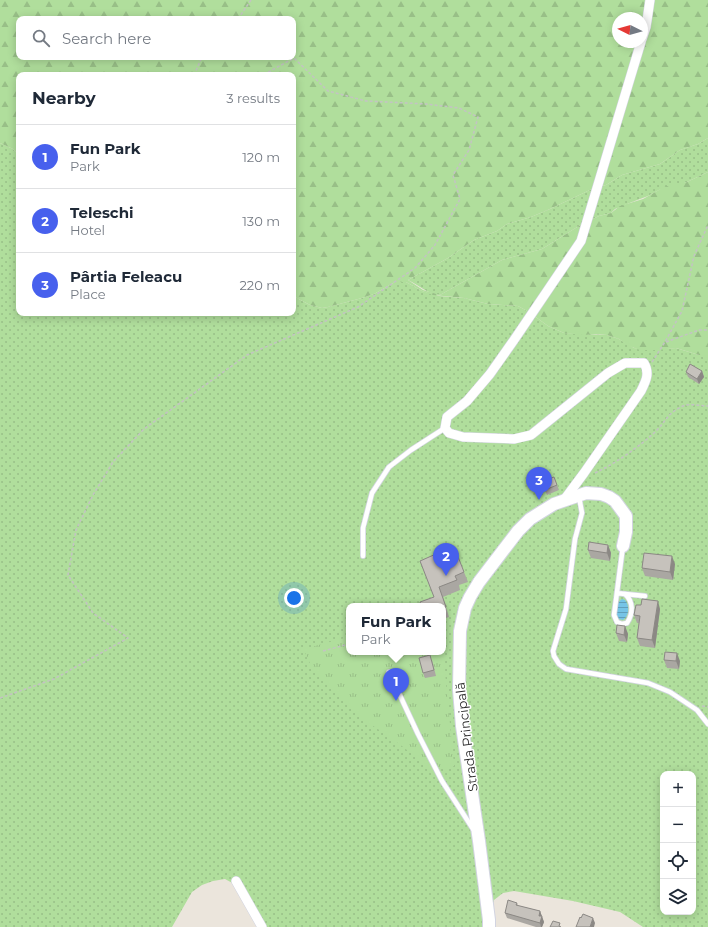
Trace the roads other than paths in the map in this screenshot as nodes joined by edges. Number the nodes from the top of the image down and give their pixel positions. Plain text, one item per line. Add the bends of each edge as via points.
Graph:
1 (650, 0) edge
2 (648, 14) edge
3 (639, 48) edge
4 (445, 428) junction
5 (578, 495) junction
6 (564, 500) junction
7 (623, 546) joint
8 (363, 556) dead end
9 (617, 593) junction
10 (623, 593) junction
11 (645, 596) dead end
12 (389, 672) dead end
13 (708, 724) edge
14 (480, 841) junction
15 (236, 881) dead end
16 (262, 927) edge
17 (489, 927) edge

1 - 2 street
3 - 4 street via 581,241 490,374 467,401 447,417
4 - 6 street via 449,433 462,437 514,439 530,435 608,373 625,363 644,363 648,369 642,391
4 - 8 lane via 389,467 372,493 364,528
5 - 6 street, Strada Principală
5 - 7 street, Strada Principală via 601,494 615,501 626,516
5 - 13 lane via 582,513 575,539 566,609 553,652 555,659 566,669 648,683 670,692 697,710
6 - 14 street, Strada Principală via 542,510 518,531 470,596 462,620 459,690
7 - 9 lane
9 - 10 lane
9 - 10 lane via 614,615 617,622 622,624 629,621 632,607 630,599
10 - 11 lane
12 - 14 lane via 442,780
14 - 17 street, Strada Principală
15 - 16 street

